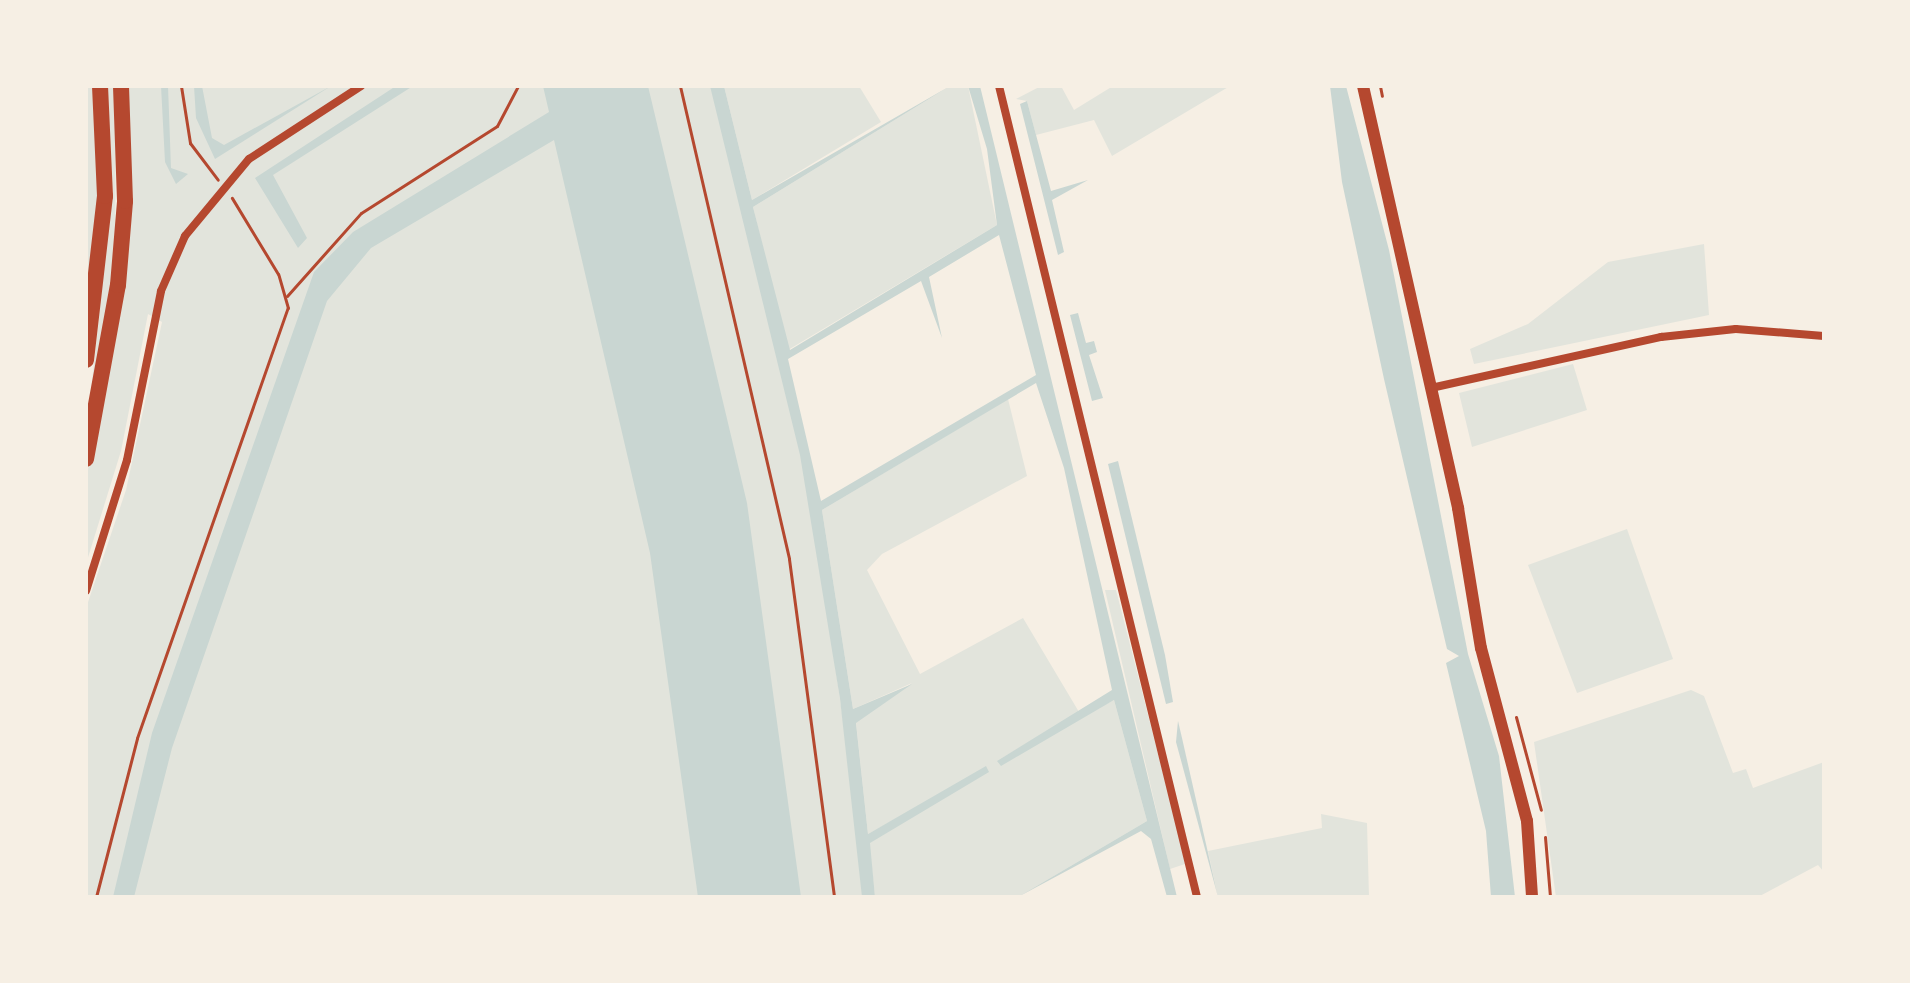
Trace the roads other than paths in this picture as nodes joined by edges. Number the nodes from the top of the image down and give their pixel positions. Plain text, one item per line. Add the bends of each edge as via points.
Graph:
1 (100, 86) edge
2 (121, 86) edge
3 (361, 86) edge
4 (999, 86) edge
5 (1363, 86) edge
6 (1824, 336) edge
7 (86, 360) edge
8 (1431, 388) junction
9 (86, 459) edge
10 (86, 591) edge
11 (1197, 897) edge
12 (1532, 897) edge

1 - 7 main road via 105,196
2 - 9 main road via 125,201 118,285
3 - 10 street via 249,159 223,184 185,236 161,291 127,460
4 - 11 street
5 - 8 street
6 - 8 street via 1736,329 1661,337
8 - 12 street via 1478,635 1527,821

